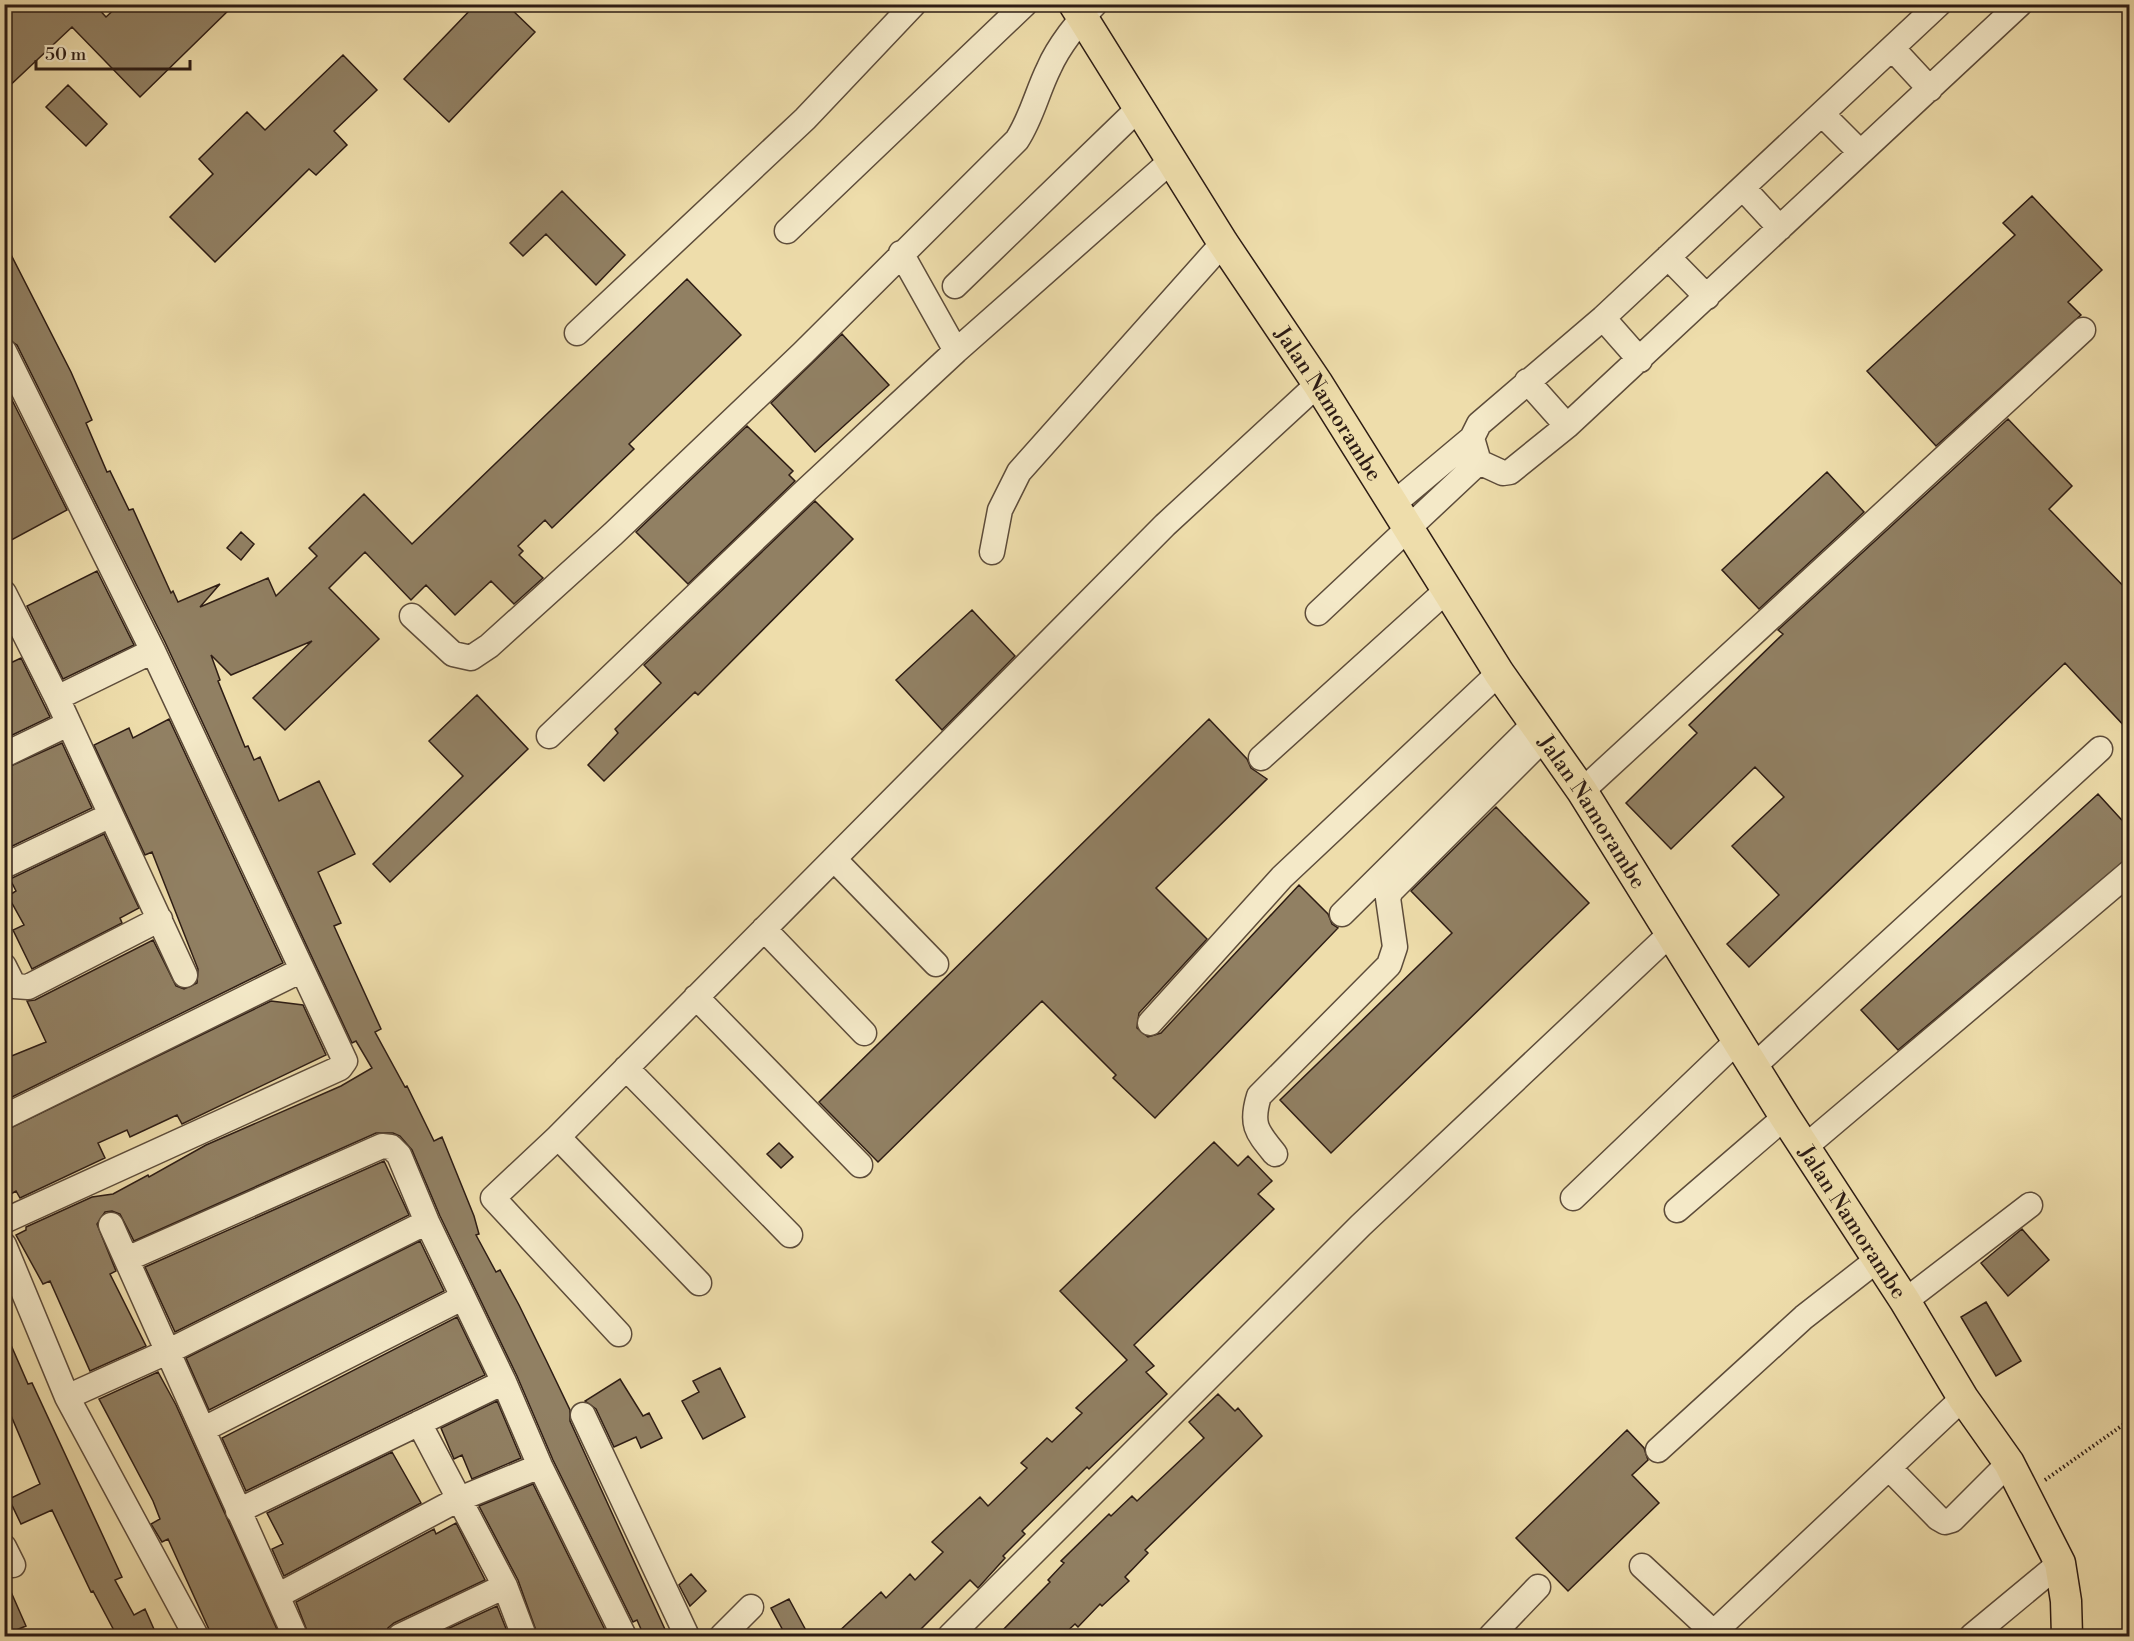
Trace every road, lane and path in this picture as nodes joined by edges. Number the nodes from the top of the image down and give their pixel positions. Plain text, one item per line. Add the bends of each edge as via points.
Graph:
1 (915, 4) edge
2 (1025, 4) edge
3 (1939, 4) edge
4 (2008, 8) edge
5 (1084, 9) edge
6 (1892, 48) junction
7 (1930, 88) junction
8 (1140, 107) junction
9 (1822, 114) junction
10 (1860, 152) junction
11 (1172, 160) junction
12 (1743, 188) junction
13 (1780, 228) junction
14 (787, 231) dead end
15 (1223, 243) junction
16 (901, 253) junction
17 (1668, 257) junction
18 (955, 286) dead end
19 (1707, 297) junction
20 (1603, 318) junction
21 (2084, 330) dead end
22 (577, 333) dead end
23 (4, 351) edge
24 (956, 351) junction
25 (1640, 360) junction
26 (1527, 381) junction
27 (1318, 384) junction
28 (1568, 426) junction
29 (1472, 438) junction
30 (1479, 462) junction
31 (1392, 505) junction
32 (1409, 529) junction
33 (992, 552) dead end
34 (1447, 590) junction
35 (4, 593) edge
36 (1318, 613) dead end
37 (412, 616) dead end
38 (14, 636) edge
39 (153, 651) junction
40 (1499, 673) junction
41 (57, 698) junction
42 (68, 724) junction
43 (1539, 731) junction
44 (549, 736) dead end
45 (2100, 749) dead end
46 (4, 755) edge
47 (1261, 758) dead end
48 (1582, 791) junction
49 (111, 815) junction
50 (834, 859) junction
51 (4, 866) edge
52 (2130, 872) edge
53 (1342, 914) dead end
54 (160, 919) junction
55 (765, 929) junction
56 (1669, 935) junction
57 (936, 964) dead end
58 (4, 966) edge
59 (302, 970) junction
60 (185, 975) dead end
61 (696, 997) junction
62 (1150, 1023) dead end
63 (864, 1033) dead end
64 (1737, 1041) junction
65 (1754, 1066) junction
66 (626, 1068) junction
67 (4, 1117) edge
68 (1785, 1118) junction
69 (558, 1137) junction
70 (1805, 1147) junction
71 (1275, 1154) dead end
72 (860, 1165) dead end
73 (1573, 1198) dead end
74 (2030, 1205) dead end
75 (1677, 1210) dead end
76 (4, 1221) edge
77 (426, 1222) junction
78 (111, 1225) dead end
79 (790, 1235) dead end
80 (4, 1245) edge
81 (128, 1259) junction
82 (1877, 1260) junction
83 (699, 1283) dead end
84 (462, 1298) junction
85 (1905, 1300) junction
86 (620, 1334) dead end
87 (167, 1352) junction
88 (504, 1382) junction
89 (67, 1396) junction
90 (1963, 1398) junction
91 (583, 1415) dead end
92 (2130, 1420) edge
93 (419, 1423) junction
94 (204, 1429) junction
95 (1658, 1450) dead end
96 (2009, 1463) junction
97 (540, 1466) junction
98 (1890, 1469) junction
99 (2025, 1494) junction
100 (457, 1500) junction
101 (238, 1511) junction
102 (2060, 1563) junction
103 (1642, 1566) dead end
104 (505, 1586) junction
105 (1538, 1587) dead end
106 (277, 1596) junction
107 (751, 1607) dead end
108 (1712, 1635) edge
109 (196, 1636) edge
110 (296, 1636) edge
111 (400, 1636) edge
112 (524, 1636) edge
113 (624, 1636) edge
114 (687, 1636) edge
115 (722, 1636) edge
116 (950, 1636) edge
117 (1491, 1636) edge
118 (1972, 1636) edge
119 (2067, 1636) edge

1 - 22 street via 805,119
2 - 14 street
3 - 6 street
4 - 7 street
5 - 8 main road, Jalan Namorambe
5 - 16 street via 1049,66 1027,125 1017,140
6 - 7 street
6 - 9 street
7 - 10 street
8 - 11 main road, Jalan Namorambe
8 - 18 street
9 - 10 street
9 - 12 street
10 - 13 street
11 - 15 main road, Jalan Namorambe
11 - 24 street
12 - 13 street
12 - 17 street
13 - 19 street
15 - 27 main road, Jalan Namorambe
15 - 33 street via 1020,472 1000,510
16 - 24 street
16 - 37 street via 803,353 613,534 478,655 471,658 453,654
17 - 19 street
17 - 20 street
19 - 25 street
20 - 25 street
20 - 26 street
21 - 48 street
23 - 39 street
24 - 44 street
25 - 28 street
26 - 28 street
26 - 29 street via 1479,424
27 - 31 main road, Jalan Namorambe
27 - 50 street via 1165,525
28 - 30 street via 1510,472
29 - 30 street
29 - 31 street
30 - 32 street
31 - 32 main road, Jalan Namorambe
32 - 34 main road, Jalan Namorambe
32 - 36 street
34 - 40 main road, Jalan Namorambe
34 - 47 street
35 - 38 street
38 - 41 street
39 - 41 street
39 - 59 street
40 - 43 main road, Jalan Namorambe
40 - 62 street via 1282,877
41 - 42 street
42 - 46 street
42 - 49 street
43 - 48 main road, Jalan Namorambe
43 - 53 street
43 - 71 street via 1391,891 1388,898 1395,947 1389,965 1259,1096 1255,1129
45 - 65 street
48 - 56 main road, Jalan Namorambe
49 - 51 street
49 - 54 street
50 - 55 street
50 - 57 street
52 - 70 street
54 - 58 street via 28,987 14,986
54 - 60 street
55 - 61 street
55 - 63 street
56 - 64 main road, Jalan Namorambe
56 - 116 street via 1361,1225
59 - 67 street
59 - 76 street via 345,1056 343,1066
61 - 66 street
61 - 72 street
64 - 65 main road, Jalan Namorambe
64 - 73 street
65 - 68 main road, Jalan Namorambe
66 - 69 street
66 - 79 street
68 - 70 main road, Jalan Namorambe
68 - 75 street
69 - 83 street
69 - 86 street via 493,1198
70 - 82 main road, Jalan Namorambe
74 - 85 street
77 - 81 street via 399,1155 391,1147 382,1146
77 - 84 street
77 - 87 street
78 - 81 street
80 - 89 street
81 - 87 street
82 - 85 main road, Jalan Namorambe
82 - 95 street via 1804,1317
84 - 88 street
84 - 94 street
85 - 90 main road, Jalan Namorambe
87 - 89 street
87 - 94 street
88 - 93 street
88 - 97 street
89 - 109 street
90 - 96 main road, Jalan Namorambe
90 - 98 street
91 - 114 street
92 - 99 path
93 - 100 street
93 - 101 street
94 - 101 street
96 - 98 street via 1952,1520 1945,1522
96 - 99 main road, Jalan Namorambe
97 - 100 street
97 - 113 street
98 - 108 street
99 - 102 main road, Jalan Namorambe
100 - 104 street
100 - 106 street
101 - 106 street
102 - 118 street
102 - 119 main road, Jalan Namorambe
103 - 108 street
104 - 111 street
104 - 112 street
105 - 117 street
106 - 110 street
107 - 115 street

